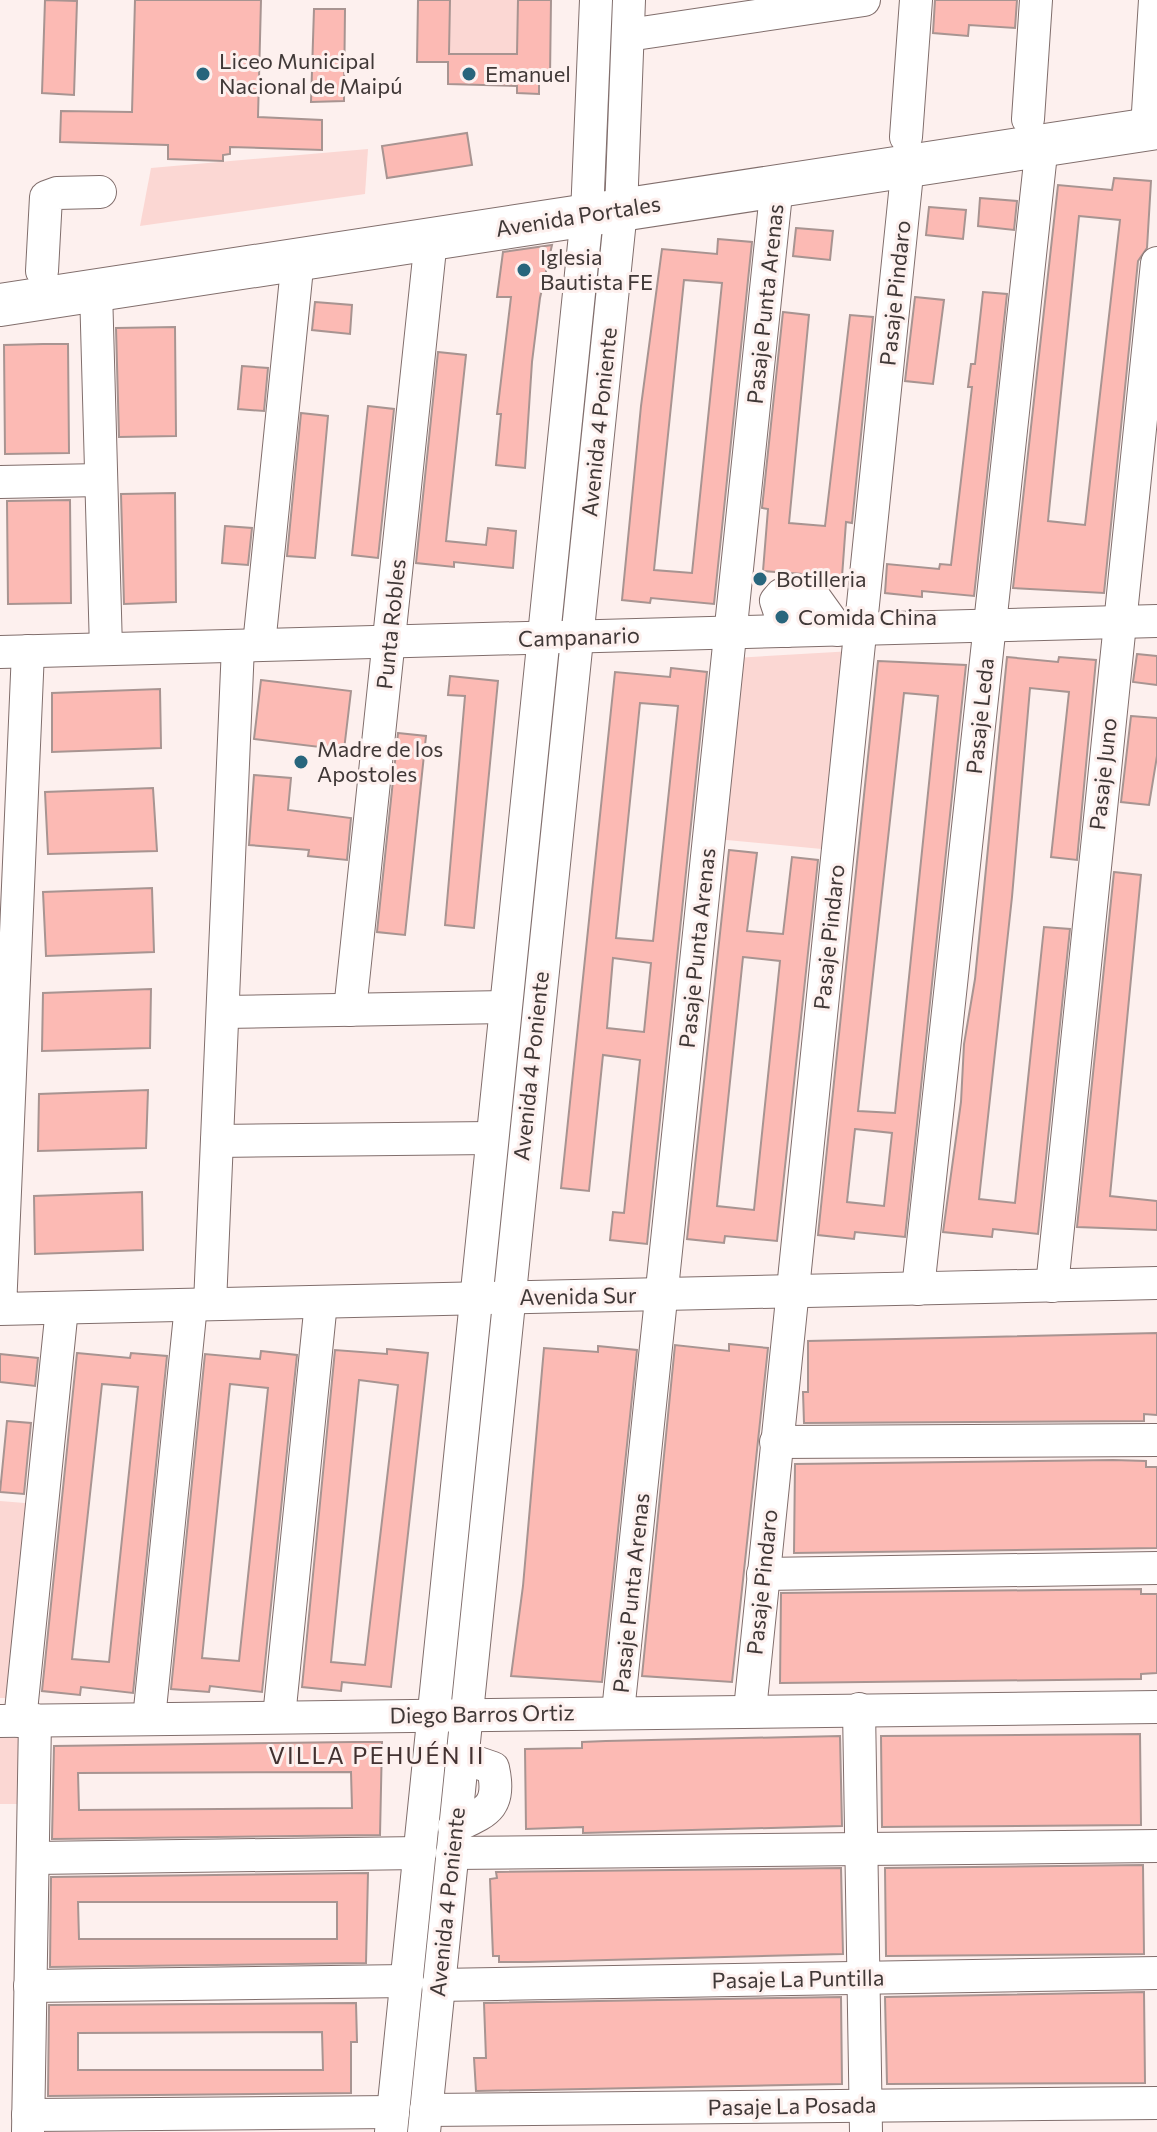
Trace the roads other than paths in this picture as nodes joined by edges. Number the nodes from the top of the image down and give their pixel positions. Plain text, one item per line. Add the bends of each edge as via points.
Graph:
1 (596, 0) edge
2 (629, 0) edge
3 (864, 0) edge
4 (916, 0) edge
5 (1036, 0) edge
6 (1155, 0) edge
7 (628, 35) junction
8 (1154, 117) edge
9 (1035, 132) junction
10 (907, 150) junction
11 (777, 184) junction
12 (100, 192) dead end
13 (605, 198) junction
14 (431, 239) junction
15 (298, 258) junction
16 (1157, 263) edge
17 (42, 271) junction
18 (0, 278) edge
19 (96, 290) junction
20 (0, 305) edge
21 (101, 480) junction
22 (0, 482) edge
23 (1157, 621) edge
24 (1119, 622) junction
25 (990, 626) junction
26 (850, 630) junction
27 (730, 633) junction
28 (576, 637) junction
29 (543, 638) junction
30 (389, 642) junction
31 (248, 645) junction
32 (106, 649) junction
33 (14, 652) edge
34 (8, 976) edge
35 (505, 1007) junction
36 (350, 1010) junction
37 (223, 1012) junction
38 (491, 1138) junction
39 (217, 1141) junction
40 (4, 1171) edge
41 (1157, 1283) edge
42 (1052, 1286) junction
43 (918, 1289) junction
44 (791, 1291) junction
45 (661, 1294) junction
46 (491, 1298) junction
47 (321, 1302) junction
48 (200, 1305) junction
49 (62, 1308) junction
50 (0, 1309) edge
51 (1157, 1440) edge
52 (776, 1442) junction
53 (1157, 1568) edge
54 (763, 1574) junction
55 (1157, 1707) edge
56 (859, 1709) junction
57 (750, 1710) junction
58 (618, 1712) junction
59 (450, 1714) junction
60 (279, 1717) junction
61 (149, 1719) junction
62 (18, 1721) edge
63 (453, 1840) junction
64 (1157, 1846) edge
65 (861, 1849) junction
66 (420, 1853) junction
67 (33, 1858) junction
68 (1157, 1973) edge
69 (864, 1978) junction
70 (407, 1981) junction
71 (438, 1985) junction
72 (30, 1986) junction
73 (1157, 2103) edge
74 (866, 2119) edge
75 (425, 2121) edge
76 (392, 2122) edge
77 (28, 2123) edge

1 - 13 street, Avenida 4 Poniente
2 - 7 street, Avenida 4 Poniente
3 - 7 street
4 - 10 street, Pasaje Pindaro
5 - 9 street, Pasaje Leda
6 - 8 street
7 - 13 street, Avenida 4 Poniente
8 - 9 main road, Avenida Portales
9 - 10 main road, Avenida Portales
9 - 25 street, Pasaje Leda
10 - 11 main road, Avenida Portales
10 - 13 main road, Avenida Portales
10 - 26 street, Pasaje Pindaro
11 - 13 main road, Avenida Portales
11 - 27 street, Pasaje Punta Arenas
12 - 17 street via 46,197
13 - 14 main road, Avenida Portales
13 - 17 main road, Avenida Portales
13 - 28 street, Avenida 4 Poniente
13 - 29 street, Avenida 4 Poniente
14 - 15 main road, Avenida Portales
14 - 30 street, Punta Robles
15 - 19 main road, Avenida Portales
15 - 31 street
16 - 24 street, Pasaje Juno
17 - 18 main road, Avenida Portales
19 - 20 main road, Avenida Portales
19 - 21 street
21 - 22 street
21 - 32 street
23 - 24 street, Campanario
24 - 25 street, Campanario
24 - 42 street, Pasaje Juno
25 - 26 street, Campanario
25 - 43 street, Pasaje Leda
26 - 27 street, Campanario
26 - 44 street, Pasaje Pindaro
27 - 28 street, Campanario
27 - 45 street, Pasaje Punta Arenas
28 - 29 street, Campanario
28 - 46 street, Avenida 4 Poniente
29 - 30 street, Campanario
29 - 35 street, Avenida 4 Poniente
30 - 31 street, Campanario
30 - 36 street, Punta Robles
31 - 32 street, Campanario
31 - 37 street
32 - 33 street, Campanario
33 - 34 street
34 - 40 street
35 - 36 street
35 - 38 street, Avenida 4 Poniente
36 - 37 street
37 - 39 street
38 - 39 street
38 - 46 street, Avenida 4 Poniente
39 - 48 street
40 - 50 street
41 - 42 street, Avenida Sur
42 - 43 street, Avenida Sur
43 - 44 street, Avenida Sur
44 - 45 street, Avenida Sur
44 - 52 street, Pasaje Pindaro
45 - 46 street, Avenida Sur
45 - 58 street, Pasaje Punta Arenas
46 - 47 street, Avenida Sur
46 - 59 street, Avenida 4 Poniente
47 - 48 street, Avenida Sur
47 - 60 street
48 - 49 street, Avenida Sur
48 - 61 street
49 - 50 street, Avenida Sur
49 - 62 street
51 - 52 street
52 - 54 street, Pasaje Pindaro
53 - 54 street
54 - 57 street, Pasaje Pindaro
55 - 56 street, Diego Barros Ortiz
56 - 57 street, Diego Barros Ortiz
56 - 65 street
57 - 58 street, Diego Barros Ortiz
58 - 59 street, Diego Barros Ortiz
59 - 60 street, Diego Barros Ortiz
59 - 63 street, Avenida 4 Poniente via 461,1757
59 - 66 street, Avenida 4 Poniente
60 - 61 street, Diego Barros Ortiz
61 - 62 street, Diego Barros Ortiz
62 - 67 street
63 - 65 street
63 - 71 street, Avenida 4 Poniente
64 - 65 street
65 - 69 street
66 - 67 street
66 - 70 street, Avenida 4 Poniente
67 - 72 street
68 - 69 street, Pasaje La Puntilla
69 - 71 street, Pasaje La Puntilla
69 - 74 street
70 - 72 street
70 - 76 street, Avenida 4 Poniente
71 - 75 street, Avenida 4 Poniente
72 - 77 street
73 - 74 street, Pasaje La Posada
74 - 75 street, Pasaje La Posada
76 - 77 street

